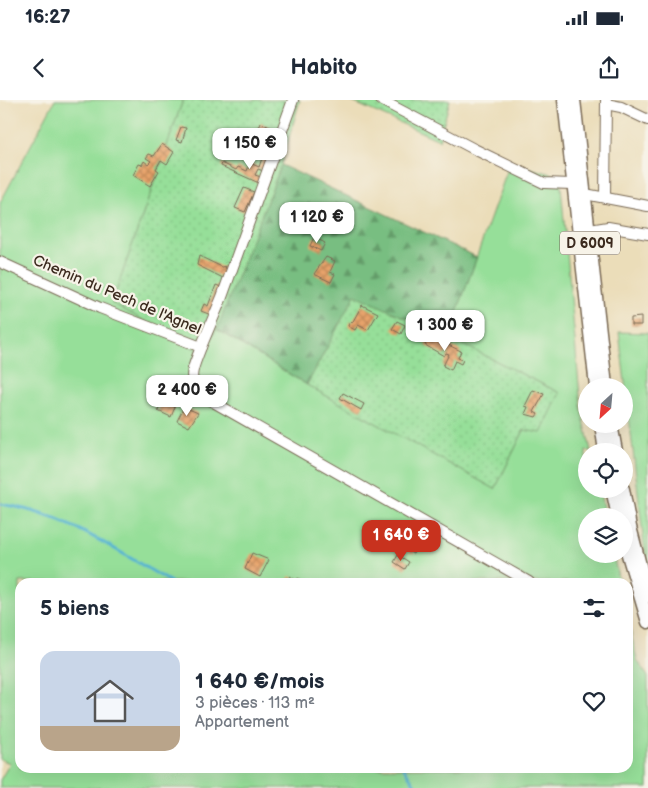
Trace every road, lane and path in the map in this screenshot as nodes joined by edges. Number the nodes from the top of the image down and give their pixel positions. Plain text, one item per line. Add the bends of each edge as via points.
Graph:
1 (293, 100) edge
2 (381, 100) edge
3 (564, 100) edge
4 (568, 100) edge
5 (574, 100) edge
6 (606, 102) edge
7 (648, 120) edge
8 (579, 190) junction
9 (605, 198) junction
10 (648, 206) edge
11 (586, 231) junction
12 (648, 234) edge
13 (580, 254) junction
14 (0, 262) edge
15 (202, 347) junction
16 (595, 378) edge
17 (605, 378) edge
18 (624, 498) edge
19 (631, 563) edge
20 (522, 578) edge
21 (648, 596) edge
22 (648, 622) edge

1 - 15 street, Chemin du Pech de l'Agnel
2 - 8 street via 544,183
3 - 8 main road, D 6009
4 - 8 street
5 - 8 main road, D 6009
6 - 7 street
6 - 9 street
8 - 9 street
8 - 11 main road, D 6009
8 - 13 main road, D 6009
9 - 10 street
11 - 12 street via 608,227
11 - 13 street
11 - 17 main road, D 6009
13 - 16 main road, D 6009
14 - 15 street, Chemin du Pech de l'Agnel via 100,308
15 - 20 street via 192,373 194,386 208,399
18 - 21 main road
19 - 22 main road

